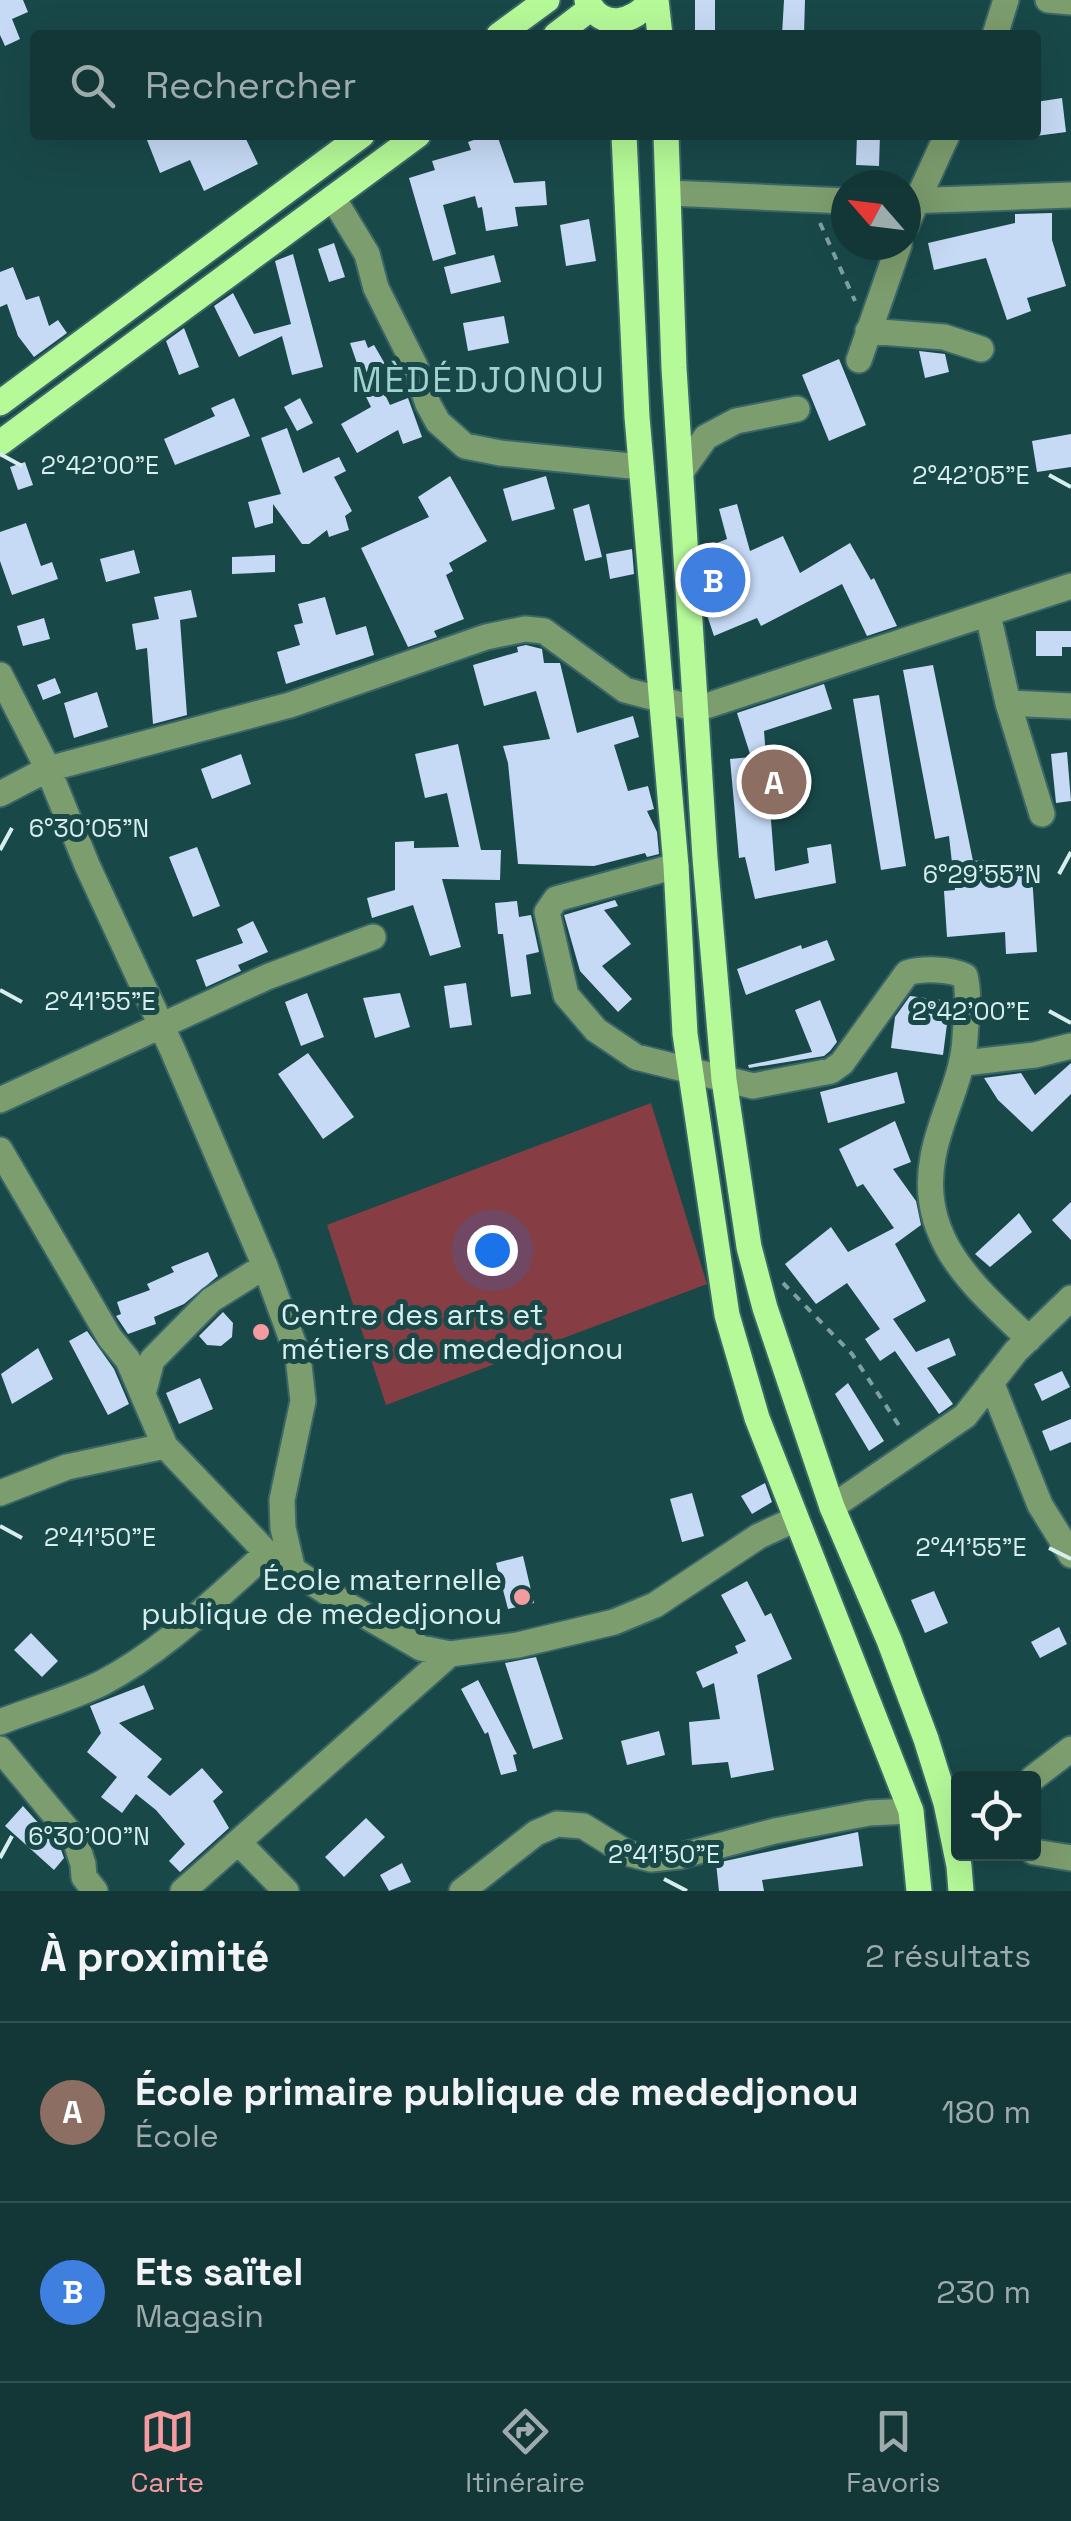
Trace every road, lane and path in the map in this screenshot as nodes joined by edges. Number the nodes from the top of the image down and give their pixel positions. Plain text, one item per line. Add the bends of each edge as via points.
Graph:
1 (547, 0) edge
2 (653, 0) edge
3 (1006, 0) edge
4 (1048, 0) edge
5 (1071, 2) edge
6 (597, 16) edge
7 (506, 30) edge
8 (567, 30) edge
9 (659, 30) edge
10 (997, 30) edge
11 (355, 140) edge
12 (411, 140) edge
13 (624, 140) edge
14 (666, 140) edge
15 (944, 140) edge
16 (921, 186) edge
17 (670, 194) junction
18 (1071, 195) edge
19 (334, 198) junction
20 (810, 200) junction
21 (831, 200) edge
22 (921, 208) edge
23 (894, 260) edge
24 (868, 331) junction
25 (981, 350) dead end
26 (859, 360) dead end
27 (0, 403) edge
28 (796, 410) dead end
29 (0, 443) edge
30 (641, 467) junction
31 (683, 470) junction
32 (1071, 586) edge
33 (988, 615) junction
34 (0, 675) edge
35 (659, 700) junction
36 (1008, 703) junction
37 (1071, 706) edge
38 (697, 710) junction
39 (48, 769) junction
40 (0, 794) edge
41 (1042, 814) dead end
42 (676, 866) junction
43 (372, 937) dead end
44 (160, 1025) junction
45 (1071, 1046) edge
46 (964, 1062) junction
47 (691, 1071) junction
48 (724, 1080) junction
49 (0, 1100) edge
50 (0, 1150) edge
51 (749, 1247) junction
52 (265, 1266) junction
53 (1071, 1298) edge
54 (1029, 1338) junction
55 (991, 1382) junction
56 (142, 1394) junction
57 (165, 1446) junction
58 (914, 1450) junction
59 (0, 1493) edge
60 (832, 1507) junction
61 (796, 1520) junction
62 (266, 1553) junction
63 (1071, 1555) edge
64 (293, 1571) junction
65 (450, 1654) junction
66 (0, 1722) edge
67 (0, 1749) edge
68 (1071, 1749) edge
69 (1041, 1773) edge
70 (911, 1811) junction
71 (951, 1820) edge
72 (238, 1843) junction
73 (1041, 1853) edge
74 (1071, 1858) edge
75 (95, 1891) edge
76 (183, 1891) edge
77 (286, 1891) edge
78 (462, 1891) edge
79 (919, 1891) edge

1 - 7 main road
2 - 6 main road via 621,22
2 - 9 main road
3 - 10 street
4 - 5 street
6 - 8 main road
11 - 27 main road
12 - 19 main road
13 - 30 main road
14 - 17 main road
15 - 16 street
17 - 20 street
17 - 31 main road
18 - 22 street
19 - 29 main road
19 - 30 street via 367,254 428,404 465,446
20 - 21 street
20 - 24 path
23 - 24 street
24 - 25 street via 944,337
24 - 26 street
28 - 31 street via 736,420 706,438
30 - 35 main road
31 - 38 main road
32 - 33 street
33 - 36 street
33 - 38 street
34 - 39 street
35 - 38 street
35 - 39 street via 625,690 544,631 525,630 486,637 290,705
35 - 42 main road
36 - 37 street
36 - 41 street
38 - 48 main road
39 - 40 street
39 - 44 street
42 - 47 main road
42 - 47 street via 556,899 547,912 566,995 596,1030 636,1057
43 - 44 street
44 - 49 street
44 - 52 street
45 - 46 street
46 - 48 street via 965,976 916,970 900,980 830,1071 753,1086
46 - 54 street via 932,1157 932,1196 944,1243 964,1276
47 - 48 street
47 - 61 main road via 728,1314 757,1418
48 - 51 main road
50 - 56 street via 128,1360
51 - 58 path via 852,1354
51 - 60 main road
52 - 56 street via 211,1300 152,1360
52 - 64 street via 298,1356 303,1400 282,1500
53 - 54 street
54 - 55 street
55 - 58 street via 966,1416
55 - 63 street via 1040,1504
56 - 57 street
57 - 59 street via 67,1467
57 - 62 street
58 - 60 street
60 - 71 main road via 908,1689
61 - 65 street via 758,1536 655,1605 614,1622
61 - 70 main road
62 - 64 street
62 - 66 street via 139,1661 100,1684
64 - 65 street via 421,1648
65 - 72 street
67 - 75 street via 75,1839 84,1877
68 - 69 street
70 - 78 street via 869,1813 652,1859 627,1853 583,1826 556,1824
70 - 79 main road
72 - 76 street
72 - 77 street
73 - 74 street

